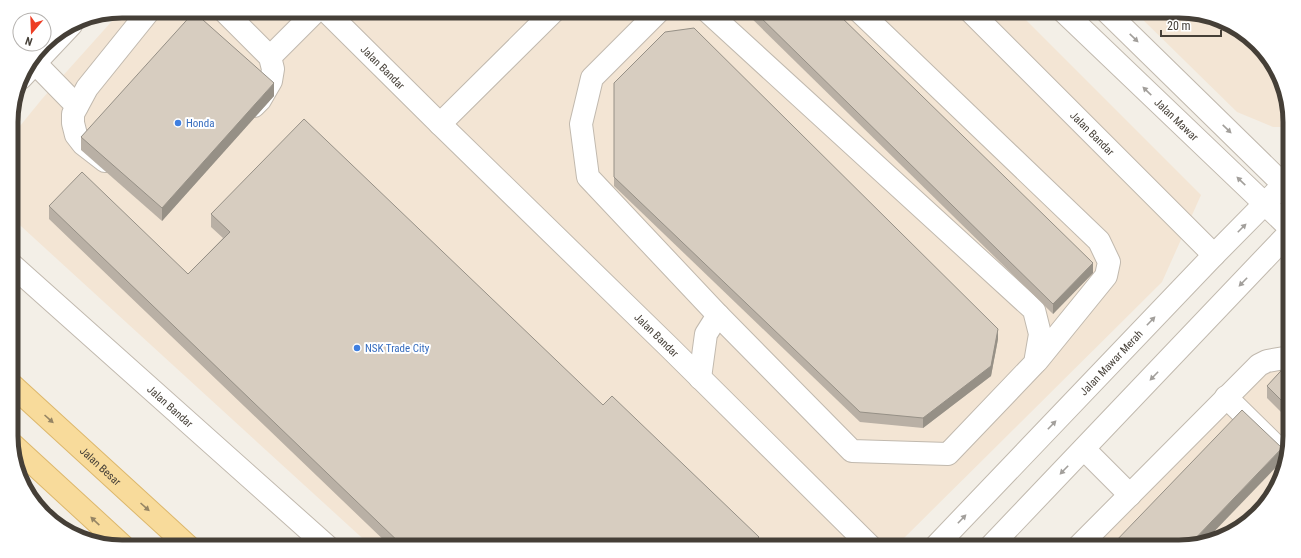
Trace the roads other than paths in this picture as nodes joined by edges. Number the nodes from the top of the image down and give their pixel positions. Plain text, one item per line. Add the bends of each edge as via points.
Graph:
1 (142, 18) edge
2 (231, 18) edge
3 (309, 18) edge
4 (333, 18) edge
5 (547, 18) edge
6 (652, 18) edge
7 (715, 18) edge
8 (866, 18) edge
9 (977, 18) edge
10 (1070, 18) edge
11 (1113, 18) edge
12 (270, 57) junction
13 (31, 72) edge
14 (77, 106) junction
15 (239, 122) edge
16 (440, 124) junction
17 (119, 172) edge
18 (1283, 181) edge
19 (1283, 188) edge
20 (1265, 204) junction
21 (1283, 221) edge
22 (1283, 239) edge
23 (1214, 255) junction
24 (18, 270) edge
25 (718, 315) junction
26 (706, 334) junction
27 (669, 347) junction
28 (1283, 358) edge
29 (1035, 363) junction
30 (700, 378) junction
31 (18, 390) edge
32 (1226, 397) junction
33 (1084, 449) junction
34 (19, 451) edge
35 (1282, 452) edge
36 (1130, 495) junction
37 (116, 540) edge
38 (181, 540) edge
39 (320, 540) edge
40 (864, 540) edge
41 (942, 540) edge
42 (997, 540) edge
43 (1090, 540) edge

1 - 14 street via 87,88
2 - 12 street
3 - 12 street
4 - 16 street, Jalan Bandar
5 - 16 street
6 - 25 street via 592,78 581,124 588,177
7 - 29 street via 1034,310 1040,334
8 - 29 street via 1099,241 1109,262 1106,276
9 - 23 street, Jalan Bandar
20 -> 10 street, Jalan Mawar
11 -> 18 street
12 - 15 street via 273,69 271,81 260,100
13 - 14 street
14 - 17 street via 73,114 76,134 83,144
16 - 27 street, Jalan Bandar
19 - 20 street, Jalan Mawar Merah
20 - 21 street, Jalan Mawar
23 -> 20 street, Jalan Mawar Merah
22 -> 33 street
41 -> 23 street, Jalan Mawar Merah
24 - 39 street, Jalan Bandar
25 - 26 street
25 - 29 street via 852,451 948,454
26 - 27 street
26 - 30 street
27 - 30 street, Jalan Bandar
28 - 32 street via 1263,362
30 - 40 street, Jalan Bandar
31 -> 38 main road, Jalan Besar
32 - 35 street
32 - 36 street
33 - 36 street
33 -> 42 street
37 -> 34 main road
36 - 43 street

